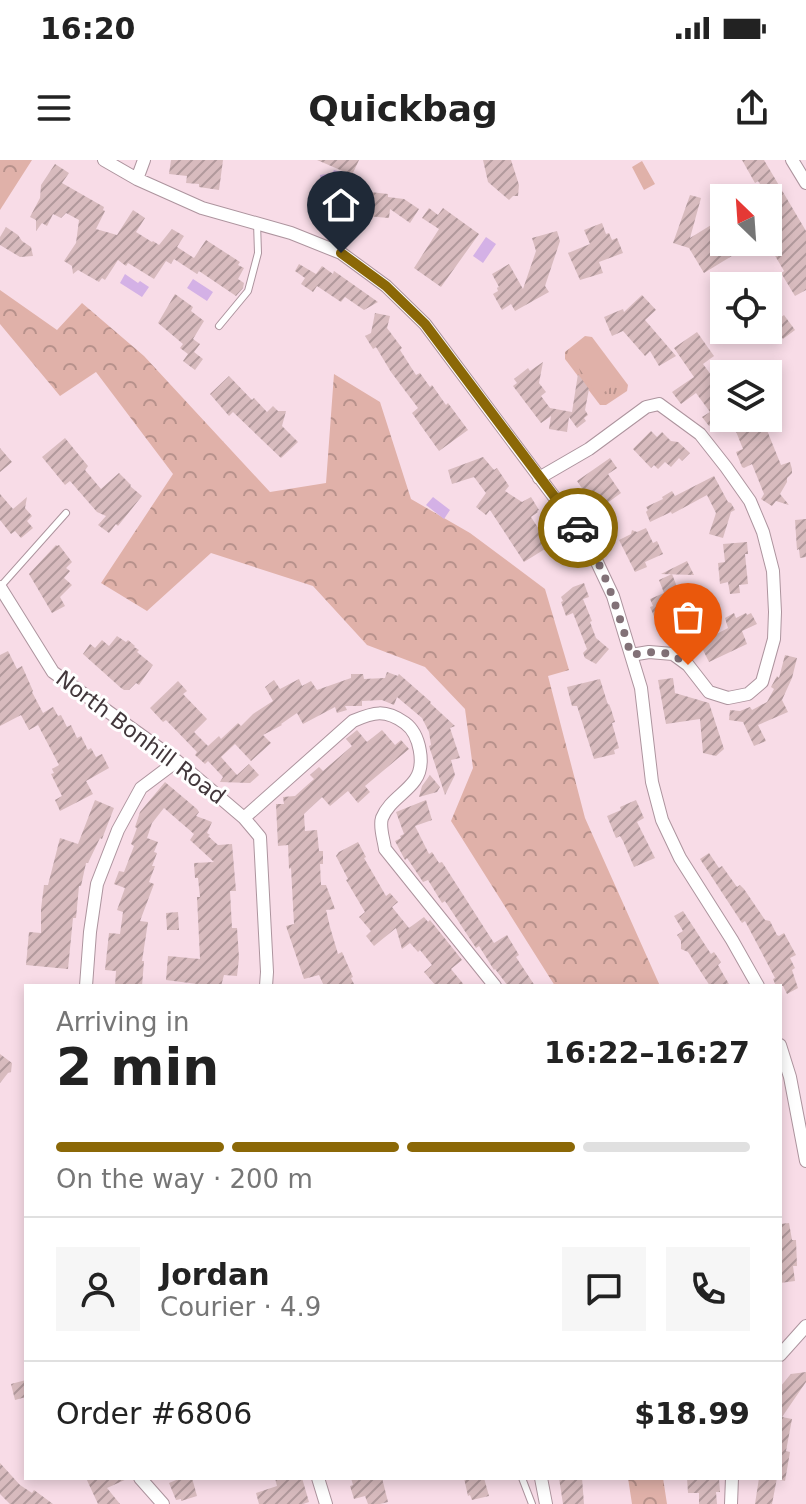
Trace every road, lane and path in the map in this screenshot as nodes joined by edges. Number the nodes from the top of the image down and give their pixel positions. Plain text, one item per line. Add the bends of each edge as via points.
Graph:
1 (104, 160) edge
2 (144, 160) edge
3 (792, 160) edge
4 (137, 179) junction
5 (806, 183) edge
6 (257, 223) junction
7 (219, 326) dead end
8 (539, 478) junction
9 (66, 513) dead end
10 (0, 587) edge
11 (631, 655) junction
12 (177, 761) junction
13 (244, 818) junction
14 (267, 972) junction
15 (86, 984) edge
16 (266, 984) edge
17 (276, 984) edge
18 (493, 984) edge
19 (757, 984) edge
20 (782, 1051) edge
21 (806, 1161) edge
22 (806, 1326) edge
23 (782, 1353) edge
24 (142, 1480) edge
25 (319, 1480) edge
26 (523, 1480) edge
27 (541, 1480) edge
28 (732, 1480) edge
29 (163, 1504) edge
30 (326, 1504) edge
31 (532, 1504) edge
32 (546, 1504) edge
33 (731, 1504) edge

1 - 4 street
2 - 4 street
3 - 5 street
4 - 6 street via 202,208
6 - 7 lane via 258,253 248,291
6 - 8 street via 341,253 386,286 425,324
8 - 11 street via 587,541 613,596
8 - 11 street via 646,407 659,404 700,434 750,501 773,571 774,639 762,682 748,694 728,698 709,692 673,654
9 - 10 lane
10 - 12 street, North Bonhill Road via 53,672
11 - 19 street via 662,820
12 - 13 street, North Bonhill Road
12 - 15 street via 141,788 118,830 97,884
13 - 14 street, North Bonhill Road via 260,837
13 - 18 street via 353,721 372,713 393,715 411,728 421,752 417,779 392,801 381,821 385,849
14 - 16 street, North Bonhill Road
14 - 17 street
20 - 21 street
22 - 23 street
24 - 29 street
25 - 30 street
26 - 31 lane
27 - 32 street
28 - 33 street

